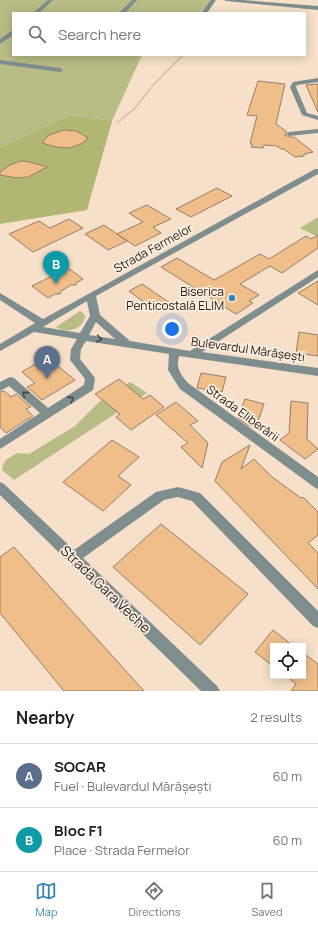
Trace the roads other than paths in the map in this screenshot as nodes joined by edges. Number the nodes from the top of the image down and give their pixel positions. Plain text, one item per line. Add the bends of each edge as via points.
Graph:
1 (51, 0) edge
2 (135, 0) edge
3 (214, 0) edge
4 (226, 0) edge
5 (286, 0) edge
6 (289, 6) junction
7 (318, 8) edge
8 (37, 12) edge
9 (123, 12) edge
10 (205, 12) edge
11 (12, 33) edge
12 (0, 42) edge
13 (0, 62) edge
14 (60, 70) dead end
15 (318, 80) edge
16 (318, 118) edge
17 (318, 130) edge
18 (289, 134) dead end
19 (318, 171) edge
20 (318, 273) edge
21 (90, 295) junction
22 (0, 296) edge
23 (95, 316) junction
24 (42, 323) junction
25 (33, 329) junction
26 (83, 336) junction
27 (126, 343) junction
28 (0, 348) edge
29 (175, 352) junction
30 (192, 354) junction
31 (318, 372) edge
32 (0, 387) edge
33 (48, 414) junction
34 (1, 442) edge
35 (318, 484) edge
36 (0, 487) edge
37 (73, 558) junction
38 (318, 621) edge
39 (212, 691) edge

1 - 8 street
2 - 9 street
3 - 10 street
4 - 6 street via 254,6
5 - 6 street
6 - 7 street
11 - 12 street
13 - 14 street
15 - 16 street via 296,83 293,87 304,114
17 - 18 street
19 - 21 street, Strada Fermelor
20 - 30 street
21 - 23 street
21 - 24 street, Strada Fermelor
22 - 24 street
23 - 26 street
23 - 27 street
24 - 25 street, Strada Fermelor
25 - 26 street, Bulevardul Mărășești
25 - 28 street, Strada Fermelor
26 -> 27 street, Bulevardul Mărășești
33 -> 26 street via 89,387 90,378 75,360 76,349
27 - 29 street, Bulevardul Mărășești
29 - 30 street, Bulevardul Mărășești
29 - 35 street, Strada Eliberării via 171,365 174,374 184,386
30 - 31 street, Bulevardul Mărășești
33 -> 32 street via 10,381
33 - 34 street
36 - 37 street, Strada Gara Veche
37 - 38 street via 160,496 171,492 184,492 196,497
37 - 39 street, Strada Gara Veche

